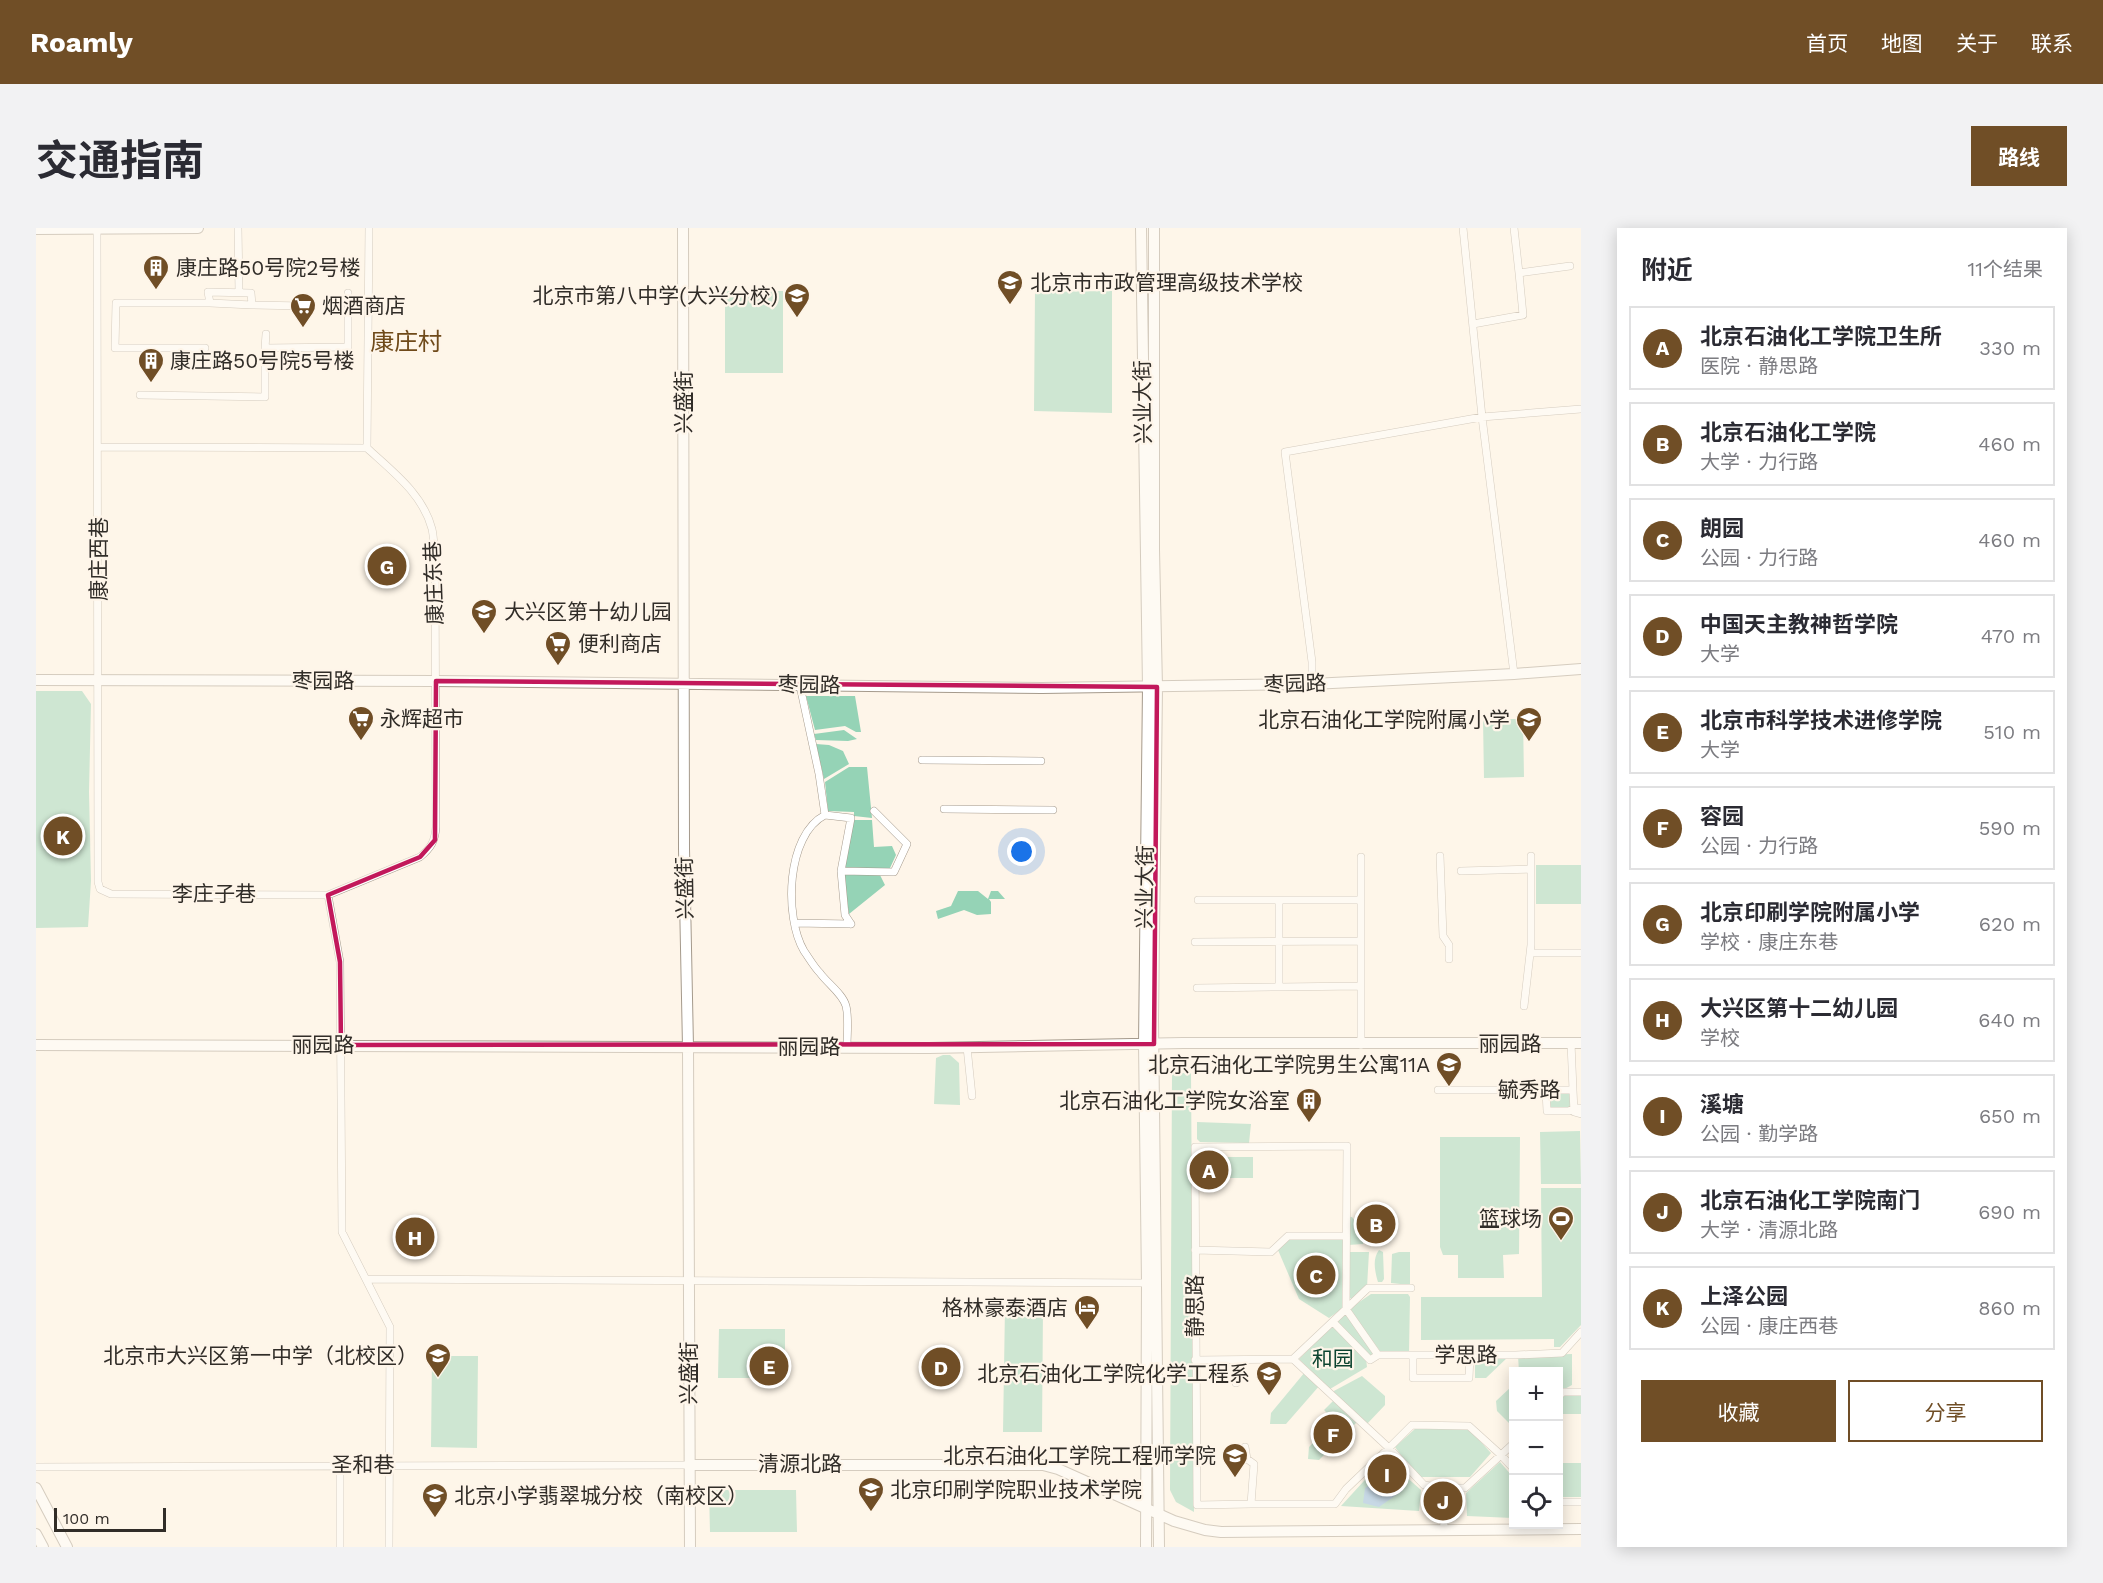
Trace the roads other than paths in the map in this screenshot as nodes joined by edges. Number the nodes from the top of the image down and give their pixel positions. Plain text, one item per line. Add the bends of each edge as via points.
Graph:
1 (98, 228) edge
2 (198, 228) edge
3 (238, 228) edge
4 (369, 228) edge
5 (675, 228) edge
6 (684, 228) edge
7 (1141, 228) edge
8 (1154, 228) edge
9 (1463, 228) edge
10 (1514, 228) edge
11 (36, 229) edge
12 (1570, 267) dead end
13 (1518, 273) junction
14 (239, 292) junction
15 (348, 292) dead end
16 (210, 303) junction
17 (252, 305) junction
18 (303, 306) dead end
19 (1473, 324) junction
20 (266, 334) dead end
21 (205, 348) dead end
22 (264, 348) junction
23 (140, 395) dead end
24 (1581, 409) edge
25 (1482, 417) junction
26 (98, 447) junction
27 (367, 448) junction
28 (1581, 669) edge
29 (1514, 674) junction
30 (36, 680) edge
31 (99, 680) junction
32 (436, 681) junction
33 (685, 684) junction
34 (1312, 684) junction
35 (800, 686) junction
36 (1152, 687) junction
37 (922, 760) dead end
38 (1041, 761) dead end
39 (944, 809) dead end
40 (1053, 810) dead end
41 (874, 811) dead end
42 (825, 815) junction
43 (1440, 856) dead end
44 (1531, 856) dead end
45 (1361, 857) dead end
46 (1531, 869) junction
47 (841, 871) junction
48 (1461, 871) dead end
49 (100, 889) joint
50 (328, 895) junction
51 (1198, 900) dead end
52 (1361, 900) junction
53 (1279, 901) junction
54 (795, 923) junction
55 (1361, 941) junction
56 (1195, 942) dead end
57 (1279, 943) junction
58 (1530, 953) junction
59 (1581, 953) edge
60 (1449, 959) dead end
61 (1361, 986) junction
62 (1278, 987) junction
63 (1197, 988) dead end
64 (1524, 1006) dead end
65 (1576, 1043) edge
66 (1149, 1044) junction
67 (36, 1045) edge
68 (1360, 1045) junction
69 (341, 1046) junction
70 (688, 1047) junction
71 (847, 1047) junction
72 (967, 1047) junction
73 (1438, 1089) dead end
74 (1546, 1090) junction
75 (1573, 1090) junction
76 (972, 1096) dead end
77 (1577, 1108) edge
78 (1581, 1114) edge
79 (1346, 1236) junction
80 (1195, 1250) junction
81 (366, 1279) junction
82 (689, 1281) junction
83 (1147, 1283) junction
84 (1411, 1288) dead end
85 (1346, 1309) junction
86 (1333, 1322) junction
87 (1580, 1334) edge
88 (1378, 1355) junction
89 (1413, 1355) junction
90 (1470, 1355) junction
91 (1293, 1359) junction
92 (1195, 1360) junction
93 (1236, 1360) junction
94 (1236, 1383) dead end
95 (1563, 1392) edge
96 (1581, 1392) edge
97 (1245, 1447) dead end
98 (1389, 1448) junction
99 (1509, 1448) edge
100 (1501, 1455) junction
101 (1509, 1464) edge
102 (340, 1465) junction
103 (390, 1465) junction
104 (690, 1465) junction
105 (36, 1467) edge
106 (36, 1488) edge
107 (1443, 1488) junction
108 (1563, 1502) edge
109 (1581, 1502) edge
110 (1251, 1504) junction
111 (1145, 1507) junction
112 (1158, 1514) junction
113 (1581, 1529) edge
114 (1444, 1530) junction
115 (36, 1534) edge
116 (43, 1547) edge
117 (67, 1547) edge
118 (340, 1547) edge
119 (389, 1547) edge
120 (690, 1547) edge
121 (1146, 1547) edge
122 (1159, 1547) edge

1 - 2 street
1 - 11 street
1 - 26 street, 康庄西巷
3 - 14 street
4 - 27 street
5 - 6 street
6 - 33 street, 兴盛街
7 - 36 street, 兴业大街
8 - 36 street, 兴业大街
9 - 19 street
10 - 13 street
12 - 13 street
13 - 19 street via 1523,315
14 - 16 street via 208,292
14 - 17 street via 251,293
15 - 22 street via 348,347
16 - 17 street
16 - 21 street via 116,303 115,348
17 - 18 street
19 - 25 street
20 - 22 street
22 - 23 street via 265,397
24 - 25 street
25 - 29 street
25 - 34 street via 1285,452
26 - 27 street
26 - 31 street, 康庄西巷
27 - 32 street, 康庄东巷 via 407,486 421,504 432,529
28 - 29 street, 枣园路
29 - 34 street, 枣园路
30 - 31 street, 枣园路
31 - 32 street, 枣园路
31 - 49 street, 康庄西巷
32 - 33 street, 枣园路
32 - 50 street, 康庄东巷 via 435,840 420,857
33 - 35 street, 枣园路
33 - 70 street, 兴盛街
34 - 36 street, 枣园路
35 - 36 street, 枣园路
35 - 42 street
36 - 66 street, 兴业大街
37 - 38 street
39 - 40 street
41 - 47 street via 906,844 894,872
42 - 47 street via 851,818
42 - 54 street via 815,820 805,835 794,863 791,895
43 - 60 street via 1443,936 1449,945
44 - 46 street
45 - 52 street
46 - 48 street
46 - 58 street
47 - 54 street via 845,915 851,924
49 - 50 street, 李庄子巷 via 111,894
50 - 69 street via 340,962
51 - 53 street
52 - 53 street
52 - 55 street
53 - 57 street
54 - 71 street via 803,948 846,1004
55 - 57 street
55 - 61 street
56 - 57 street
57 - 62 street
58 - 59 street
58 - 64 street
61 - 62 street
61 - 68 street
62 - 63 street
65 - 68 street, 丽园路
65 - 75 street, 毓秀路
66 - 68 street, 丽园路
66 - 72 street, 丽园路
66 - 83 street, 兴业大街
66 - 112 street, 兴业大街
67 - 69 street, 丽园路
69 - 70 street, 丽园路
69 - 81 street via 342,1232
70 - 71 street, 丽园路
70 - 82 street, 兴盛街
71 - 72 street, 丽园路
72 - 76 street
73 - 74 street, 毓秀路
74 - 75 street, 毓秀路
74 - 77 street via 1547,1112
75 - 77 street
77 - 78 street via 1574,1112
79 - 80 street via 1288,1236 1271,1252
79 - 80 street, 静思路 via 1347,1146 1195,1146
79 - 85 street
80 - 92 street, 静思路
81 - 82 street
81 - 103 street via 390,1327
82 - 83 street
82 - 104 street, 兴盛街
83 - 111 street, 兴业大街
84 - 85 street via 1368,1288
85 - 86 street
85 - 88 street
86 - 88 street via 1370,1360
86 - 91 street
87 - 90 street, 学思路 via 1562,1353
88 - 89 street, 学思路
89 - 90 street, 学思路
89 - 90 street via 1413,1378 1469,1378
91 - 93 street
91 - 98 street
92 - 93 street
92 - 110 street, 静思路 via 1197,1505
93 - 94 street
95 - 96 street
97 - 110 street via 1247,1459 1254,1464
98 - 100 street via 1412,1425 1469,1426
98 - 107 street via 1424,1485
98 - 110 street via 1335,1504
99 - 100 street
100 - 101 street
100 - 107 street via 1465,1488
102 - 103 street, 圣和巷
102 - 105 street, 圣和巷
102 - 118 street
103 - 104 street, 圣和巷
103 - 119 street
104 - 111 street, 清源北路 via 1043,1465
104 - 120 street, 兴盛街
106 - 117 street
107 - 114 street
108 - 109 street
111 - 112 street, 清源北路
111 - 121 street, 兴业大街
112 - 114 street, 清源北路 via 1189,1526 1221,1532
112 - 122 street, 兴业大街
113 - 114 street, 清源北路
115 - 116 street

